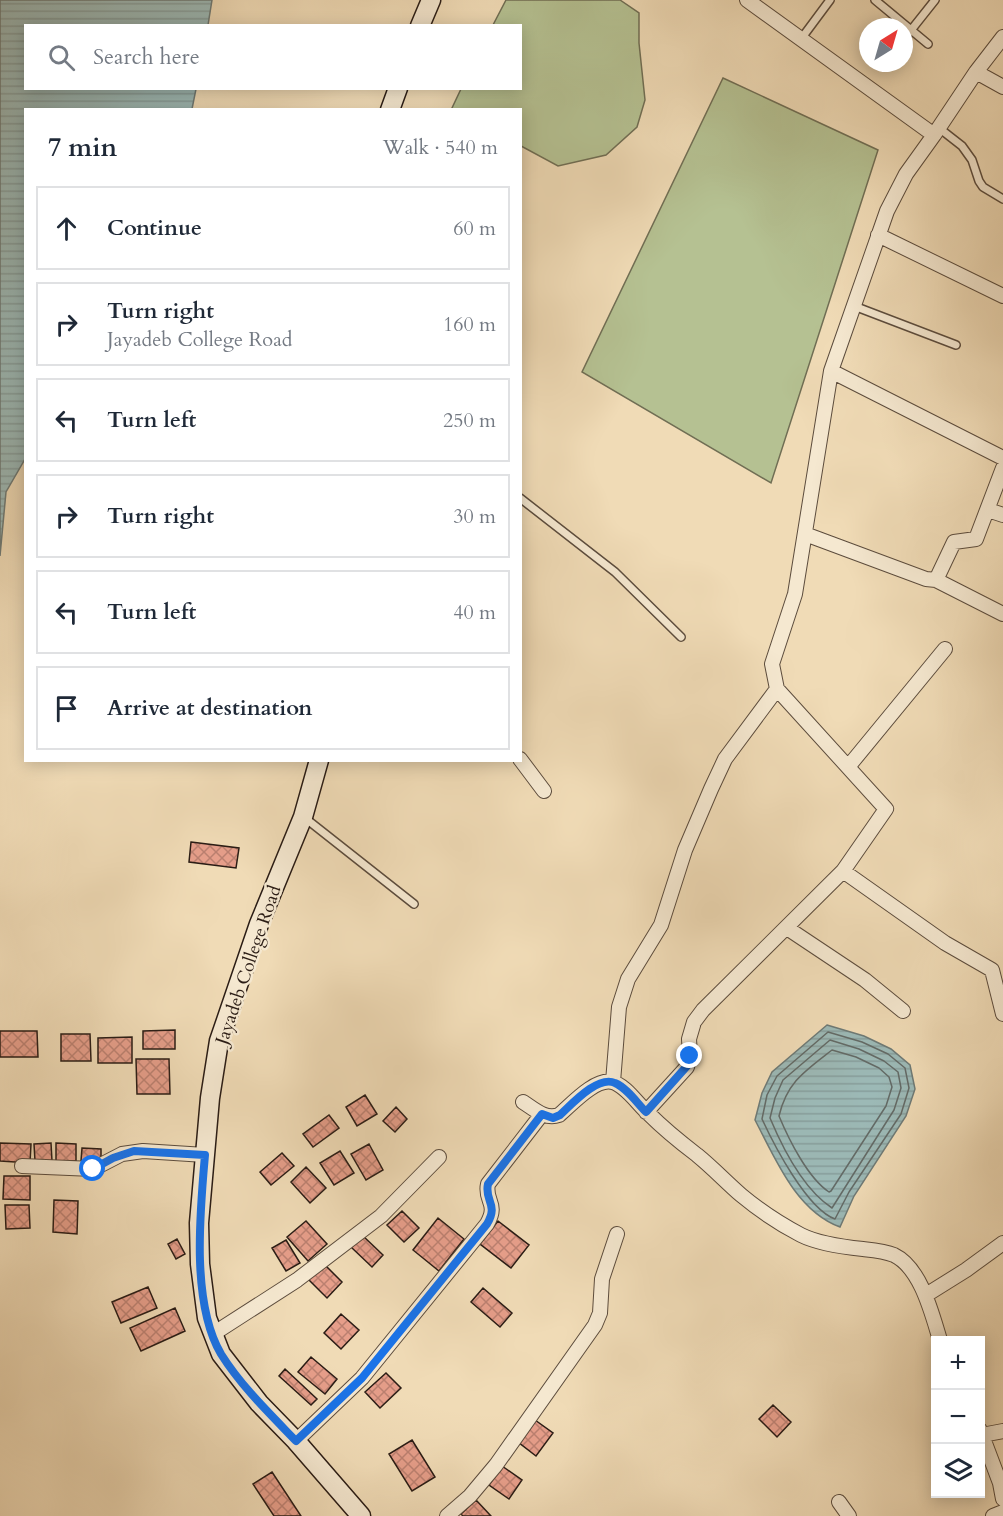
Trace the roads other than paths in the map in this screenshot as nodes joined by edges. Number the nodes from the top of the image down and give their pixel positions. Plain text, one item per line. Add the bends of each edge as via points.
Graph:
1 (431, 0) edge
2 (747, 0) edge
3 (830, 0) edge
4 (875, 0) edge
5 (935, 0) edge
6 (897, 18) edge
7 (421, 24) edge
8 (913, 28) edge
9 (913, 32) edge
10 (1003, 37) edge
11 (801, 39) junction
12 (928, 44) dead end
13 (976, 72) junction
14 (1003, 87) edge
15 (397, 90) edge
16 (391, 108) edge
17 (936, 132) junction
18 (1003, 199) edge
19 (878, 235) junction
20 (1003, 297) edge
21 (854, 306) junction
22 (956, 345) dead end
23 (831, 371) junction
24 (1003, 458) edge
25 (1003, 468) edge
26 (522, 500) edge
27 (988, 510) junction
28 (1003, 515) edge
29 (805, 534) junction
30 (936, 580) junction
31 (1003, 614) edge
32 (681, 637) dead end
33 (945, 649) dead end
34 (777, 689) junction
35 (318, 762) edge
36 (522, 762) edge
37 (848, 767) junction
38 (544, 791) dead end
39 (303, 816) junction
40 (843, 870) junction
41 (414, 904) dead end
42 (787, 928) junction
43 (1000, 984) edge
44 (903, 1011) dead end
45 (1003, 1014) edge
46 (613, 1082) junction
47 (523, 1102) dead end
48 (646, 1112) junction
49 (542, 1114) junction
50 (205, 1155) junction
51 (439, 1157) dead end
52 (22, 1166) dead end
53 (617, 1234) dead end
54 (1003, 1243) edge
55 (926, 1295) junction
56 (213, 1335) junction
57 (938, 1336) edge
58 (1003, 1431) edge
59 (985, 1433) edge
60 (296, 1441) junction
61 (985, 1444) edge
62 (1003, 1499) edge
63 (839, 1502) dead end
64 (1003, 1512) edge
65 (360, 1516) edge
66 (447, 1516) edge
67 (849, 1516) edge
68 (993, 1516) edge

1 - 7 street
2 - 11 street
3 - 11 lane
4 - 6 lane
5 - 8 lane
9 - 12 lane
10 - 13 street
11 - 17 street
13 - 14 street
13 - 17 street
15 - 16 street
17 - 18 lane via 962,146 983,187
17 - 19 street via 906,174
19 - 20 street
19 - 21 street
21 - 22 lane
21 - 23 street
23 - 24 street
23 - 29 street
25 - 27 street
26 - 32 lane via 615,572
27 - 28 street
27 - 30 street via 976,539 954,542
29 - 30 street
29 - 34 street via 795,594 772,664
30 - 31 street
33 - 37 street
34 - 37 street
34 - 46 street via 725,759 685,850 661,925 628,979 619,1007
35 - 39 street, Jayadeb College Road
36 - 38 street
37 - 40 street via 886,809
39 - 41 lane
39 - 50 street, Jayadeb College Road via 259,924 219,1041
40 - 42 street
40 - 43 street via 945,943 992,970
42 - 44 street via 865,980
42 - 48 street via 703,1010 689,1039 687,1066
43 - 45 street
46 - 48 street
46 - 49 street via 592,1087 560,1115 553,1118
47 - 49 street
48 - 55 street via 774,1220 804,1236 893,1255 908,1265
49 - 60 street via 488,1184 493,1210 487,1224 362,1378
50 - 52 street via 143,1151 122,1154 93,1169
50 - 56 street, Jayadeb College Road via 200,1254 207,1318
51 - 56 street via 381,1216 297,1280
53 - 66 street via 602,1279 600,1313 595,1325 496,1464 470,1496
54 - 55 street
55 - 57 street
56 - 60 street, Jayadeb College Road via 221,1354 259,1403
58 - 59 street
60 - 65 street, Jayadeb College Road
61 - 62 street
63 - 67 street
64 - 68 street

